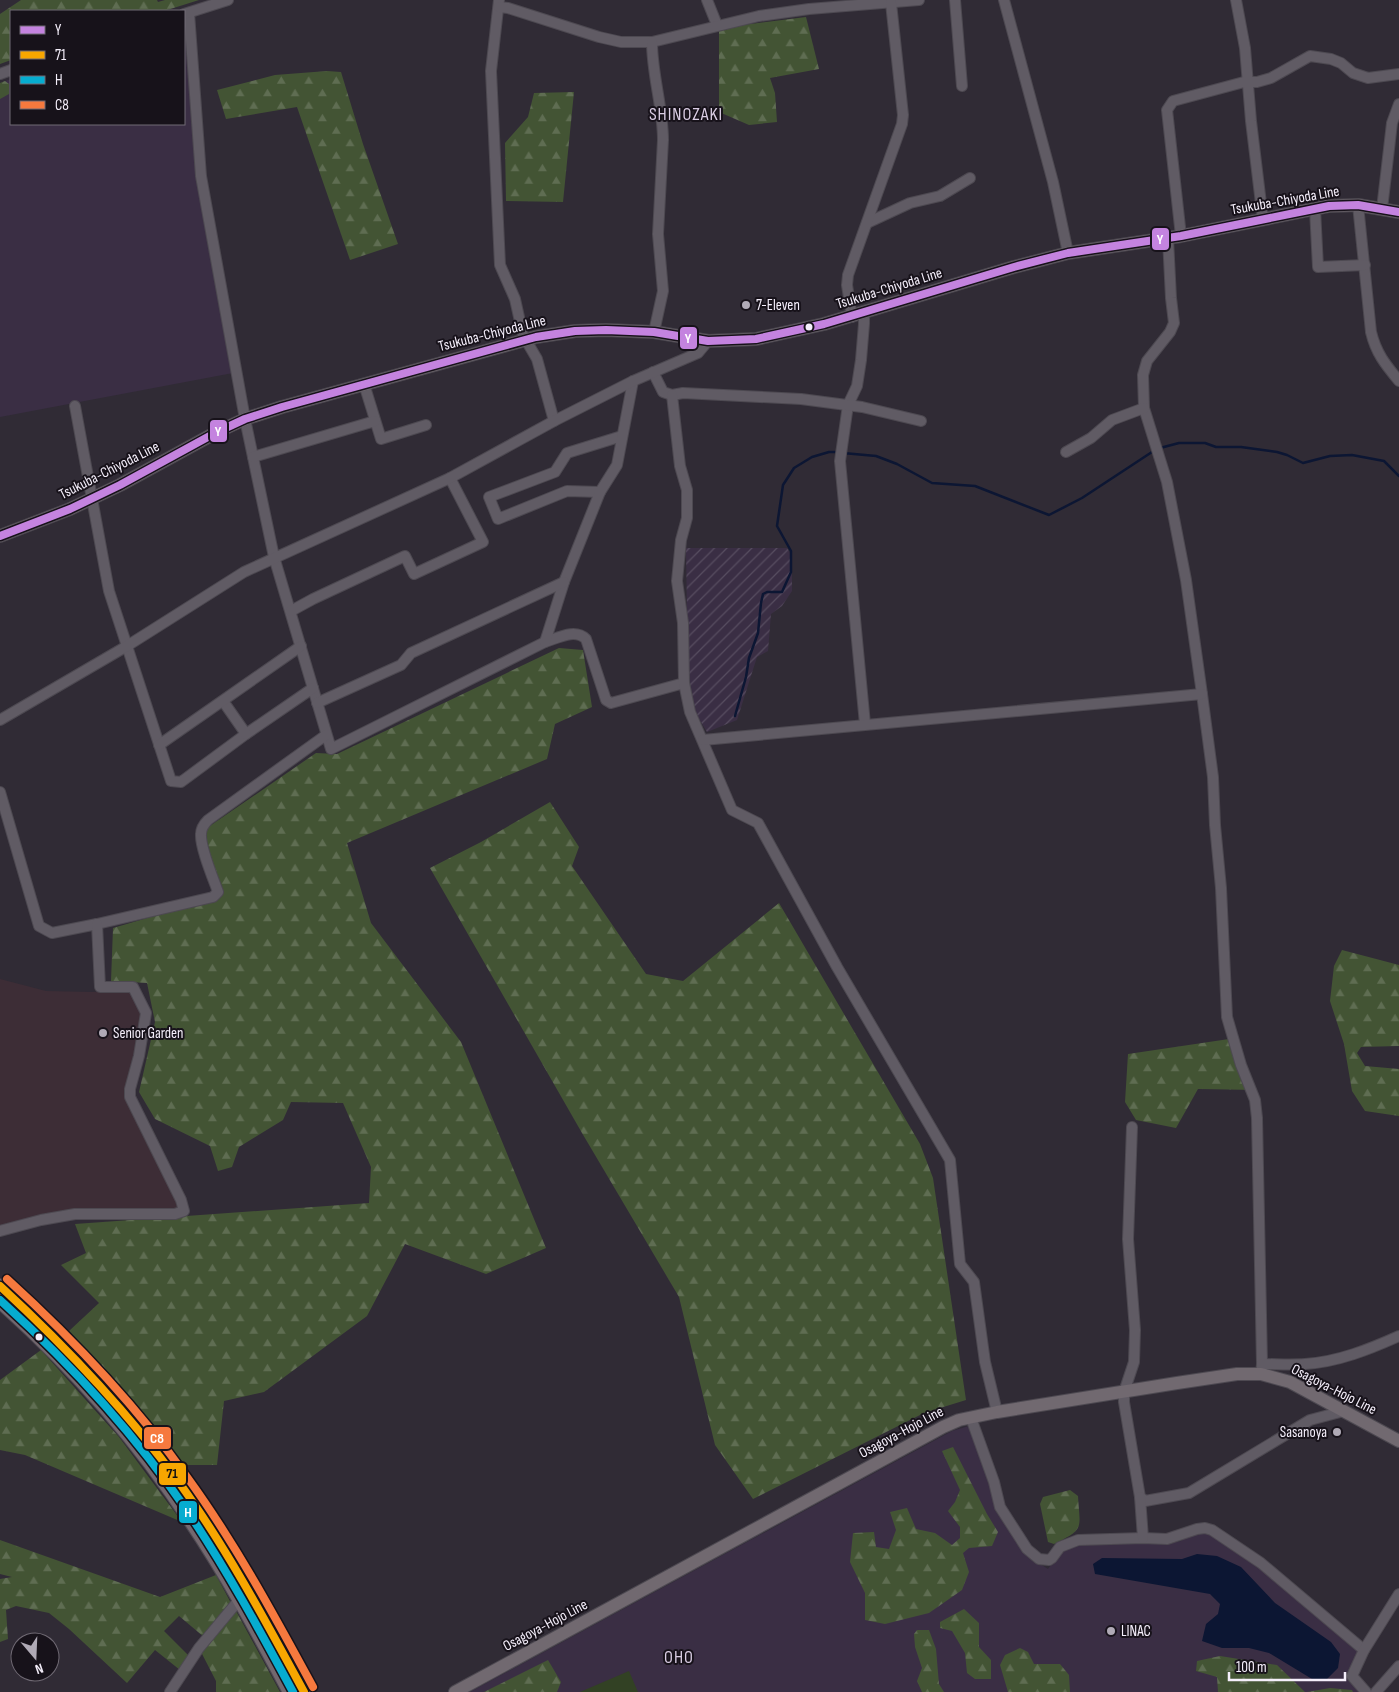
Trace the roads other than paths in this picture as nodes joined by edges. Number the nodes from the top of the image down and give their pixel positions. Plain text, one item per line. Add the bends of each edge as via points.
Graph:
1 (228, 0) edge
2 (707, 0) edge
3 (914, 0) edge
4 (919, 0) edge
5 (955, 0) edge
6 (1004, 0) edge
7 (1236, 0) edge
8 (499, 3) edge
9 (891, 3) junction
10 (808, 5) edge
11 (187, 14) edge
12 (717, 25) junction
13 (652, 42) junction
14 (1399, 74) edge
15 (1247, 83) junction
16 (962, 86) dead end
17 (1399, 104) edge
18 (970, 178) dead end
19 (1358, 205) junction
20 (1315, 208) junction
21 (1382, 208) junction
22 (1399, 212) edge
23 (1263, 220) junction
24 (867, 223) junction
25 (1181, 236) junction
26 (1168, 238) junction
27 (1068, 253) junction
28 (1365, 265) junction
29 (858, 315) junction
30 (654, 332) junction
31 (526, 340) junction
32 (708, 341) junction
33 (654, 372) junction
34 (633, 381) junction
35 (1399, 381) edge
36 (364, 384) junction
37 (672, 395) junction
38 (848, 405) junction
39 (75, 406) dead end
40 (1144, 408) junction
41 (245, 419) junction
42 (375, 421) junction
43 (554, 421) junction
44 (921, 421) dead end
45 (426, 424) dead end
46 (622, 436) junction
47 (1066, 452) dead end
48 (254, 457) junction
49 (450, 478) junction
50 (600, 492) junction
51 (92, 499) junction
52 (0, 536) edge
53 (274, 557) junction
54 (564, 582) junction
55 (290, 611) junction
56 (545, 642) junction
57 (127, 646) junction
58 (301, 646) junction
59 (684, 683) junction
60 (313, 688) junction
61 (1202, 694) junction
62 (223, 701) junction
63 (317, 703) junction
64 (0, 720) edge
65 (865, 724) junction
66 (246, 734) junction
67 (326, 734) junction
68 (703, 740) junction
69 (159, 745) junction
70 (0, 792) edge
71 (97, 924) junction
72 (1132, 1127) dead end
73 (0, 1231) edge
74 (0, 1286) edge
75 (0, 1300) edge
76 (1399, 1336) edge
77 (1261, 1369) junction
78 (1124, 1392) junction
79 (1344, 1411) junction
80 (997, 1412) junction
81 (971, 1418) junction
82 (1399, 1441) edge
83 (1140, 1497) junction
84 (1143, 1538) junction
85 (1399, 1594) edge
86 (239, 1600) junction
87 (1364, 1650) junction
88 (1399, 1666) edge
89 (170, 1692) edge
90 (290, 1692) edge
91 (304, 1692) edge
92 (455, 1692) edge
93 (1366, 1692) edge
94 (1376, 1692) edge

1 - 11 street
2 - 12 street
3 - 4 street
3 - 9 street
5 - 16 street
6 - 27 street via 1053,182
7 - 15 street via 1245,48
8 - 13 street via 599,37 621,42
8 - 31 street via 491,71 499,258
9 - 10 street
9 - 24 street via 903,115
10 - 12 street
11 - 41 street via 202,176
12 - 13 street
13 - 30 street via 663,126 658,234 663,291
14 - 15 street via 1368,78 1353,73 1341,62 1310,56 1271,78
15 - 23 street
15 - 25 street via 1173,101 1167,110
17 - 21 street via 1392,123
18 - 24 street via 940,196 910,203
19 - 20 main road, Tsukuba-Chiyoda Line
19 - 21 main road, Tsukuba-Chiyoda Line
19 - 28 street
20 - 23 main road, Tsukuba-Chiyoda Line
20 - 28 street via 1318,267
21 - 22 main road, Tsukuba-Chiyoda Line
23 - 25 main road, Tsukuba-Chiyoda Line
24 - 29 street via 847,285
25 - 26 main road, Tsukuba-Chiyoda Line
26 - 27 main road, Tsukuba-Chiyoda Line
26 - 40 street via 1174,323 1147,361 1143,375
27 - 29 main road, Tsukuba-Chiyoda Line
28 - 35 street via 1374,346
29 - 32 main road, Tsukuba-Chiyoda Line via 769,337
29 - 38 street via 864,324 861,360 857,386
30 - 31 main road, Tsukuba-Chiyoda Line via 588,330
30 - 32 main road, Tsukuba-Chiyoda Line
31 - 36 main road, Tsukuba-Chiyoda Line
31 - 43 street via 537,359
32 - 33 street via 698,354
33 - 34 street
33 - 37 street via 663,392
34 - 43 street
34 - 46 street
36 - 41 main road, Tsukuba-Chiyoda Line
36 - 42 street
37 - 38 street via 801,399
37 - 59 street via 680,466 687,490 687,518 681,540 678,581
38 - 44 street
38 - 65 street via 840,461
39 - 51 street
40 - 47 street via 1112,420 1091,438
40 - 61 street via 1167,482 1186,580
41 - 48 street
41 - 51 main road, Tsukuba-Chiyoda Line
42 - 45 street via 381,439
42 - 48 street
43 - 49 street
46 - 50 street via 618,465
46 - 50 street via 567,453 555,472 489,497 498,519 567,491
48 - 53 street
49 - 53 street
49 - 55 street via 483,542 414,574 405,556
50 - 54 street
51 - 52 main road, Tsukuba-Chiyoda Line
51 - 57 street via 109,591
53 - 55 street
53 - 57 street via 244,572
54 - 56 street
54 - 63 street via 410,653 401,665
55 - 58 street
56 - 59 street via 573,633 581,634 586,639 606,700 611,702
56 - 67 street via 331,749
57 - 64 street
57 - 69 street
58 - 60 street
58 - 62 street
59 - 68 street via 690,712
60 - 63 street
60 - 66 street
61 - 65 street
61 - 77 street via 1222,888 1227,1017 1255,1100 1257,1118
62 - 66 street
62 - 69 street
63 - 67 street
65 - 68 street
66 - 69 street via 181,782 171,781
67 - 71 street via 203,826 202,844 218,892 213,897
68 - 80 street via 732,810 758,822 837,967 950,1160 960,1264 974,1282 985,1362
70 - 71 street via 39,926 52,933
71 - 73 street via 100,987 132,987 146,1013 130,1097 184,1211 175,1214 75,1214
72 - 78 street via 1128,1239 1135,1330 1134,1362
74 - 91 highway via 93,1376 143,1435 224,1550
75 - 86 highway via 71,1370 134,1442 191,1520
76 - 77 street via 1345,1357
77 - 78 main road, Osagoya-Hojo Line
77 - 79 main road, Osagoya-Hojo Line
78 - 80 main road, Osagoya-Hojo Line
78 - 83 street
79 - 82 main road, Osagoya-Hojo Line
79 - 83 street via 1310,1420 1190,1494 1145,1500
80 - 81 main road, Osagoya-Hojo Line
81 - 84 street via 1000,1507 1027,1549 1039,1558 1048,1560 1060,1547 1078,1540
81 - 92 main road, Osagoya-Hojo Line via 943,1427
83 - 84 street
84 - 87 street via 1167,1539 1197,1529 1212,1530 1261,1562
85 - 87 street
86 - 89 street via 199,1648
86 - 90 highway
87 - 93 street via 1352,1676
88 - 94 street

